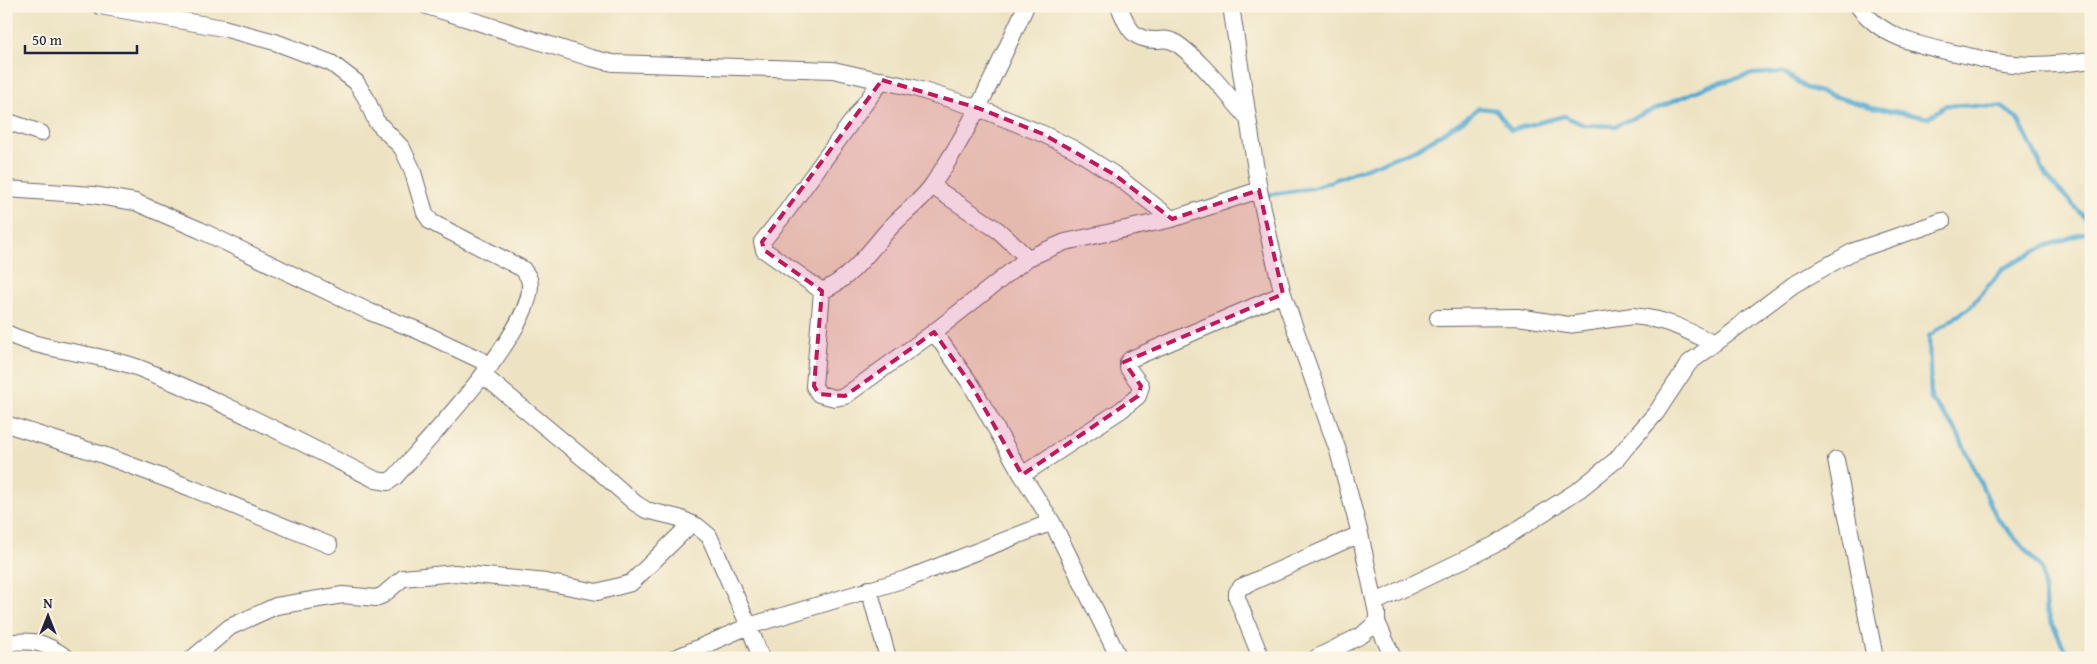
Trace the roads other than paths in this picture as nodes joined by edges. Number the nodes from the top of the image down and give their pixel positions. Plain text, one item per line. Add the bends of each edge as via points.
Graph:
1 (100, 6) edge
2 (427, 6) edge
3 (1026, 6) edge
4 (1119, 6) edge
5 (1231, 6) edge
6 (1858, 6) edge
7 (2091, 60) edge
8 (882, 80) junction
9 (978, 108) junction
10 (1248, 118) junction
11 (6, 121) edge
12 (40, 133) dead end
13 (932, 186) junction
14 (6, 189) edge
15 (1259, 190) junction
16 (1172, 218) junction
17 (1942, 220) dead end
18 (1028, 258) junction
19 (822, 291) junction
20 (1283, 294) junction
21 (1438, 318) dead end
22 (934, 332) junction
23 (6, 334) edge
24 (1714, 344) junction
25 (487, 370) junction
26 (6, 424) edge
27 (1836, 460) dead end
28 (1022, 475) junction
29 (1052, 522) junction
30 (691, 524) junction
31 (1360, 534) junction
32 (329, 545) dead end
33 (869, 588) junction
34 (1376, 602) junction
35 (1377, 622) junction
36 (749, 626) junction
37 (6, 643) edge
38 (67, 658) edge
39 (193, 658) edge
40 (675, 658) edge
41 (761, 658) edge
42 (888, 658) edge
43 (1119, 658) edge
44 (1261, 658) edge
45 (1316, 658) edge
46 (1393, 658) edge
47 (1875, 658) edge

1 - 25 street via 223,28 275,42 332,63 356,82 376,120 402,148 431,222 523,269 529,279 524,310 511,336
2 - 8 street via 613,63 832,70
3 - 9 street
4 - 10 street via 1134,34 1146,40 1176,43
5 - 10 street
6 - 7 street via 1877,26 1916,45 2003,63 2051,64
8 - 9 street
8 - 19 street via 762,242 764,250
9 - 13 street
9 - 16 street via 1074,149
10 - 15 street
11 - 12 street
13 - 18 street via 999,231
13 - 19 street via 902,214 848,275
14 - 25 street via 93,195 134,202 200,230 370,312 417,330
15 - 16 street
15 - 20 street
16 - 18 street via 1065,242
17 - 24 street via 1836,259 1774,298
18 - 22 street
19 - 22 street via 814,386 825,397 845,396
20 - 28 street via 1131,359 1128,368 1141,386 1138,396
20 - 31 street via 1338,451
21 - 24 street via 1518,317 1568,325 1644,317 1676,324
22 - 28 street via 972,386
23 - 25 street via 30,343 137,367 215,400 376,480 388,482 396,477
24 - 34 street via 1690,363 1656,412 1616,460 1580,489 1494,545
25 - 30 street via 635,503 646,510
26 - 32 street via 182,484
27 - 47 street
28 - 29 street
29 - 33 street via 909,578
29 - 43 street
30 - 36 street via 710,536
30 - 39 street via 625,586 597,592 546,582 455,573 403,578 376,598 343,595 276,606 230,627
31 - 34 street
31 - 44 street via 1241,587 1237,592
33 - 36 street
33 - 42 street
34 - 35 street
35 - 45 street via 1362,635
35 - 46 street
36 - 40 street
36 - 41 street
37 - 38 street via 28,640 52,647

